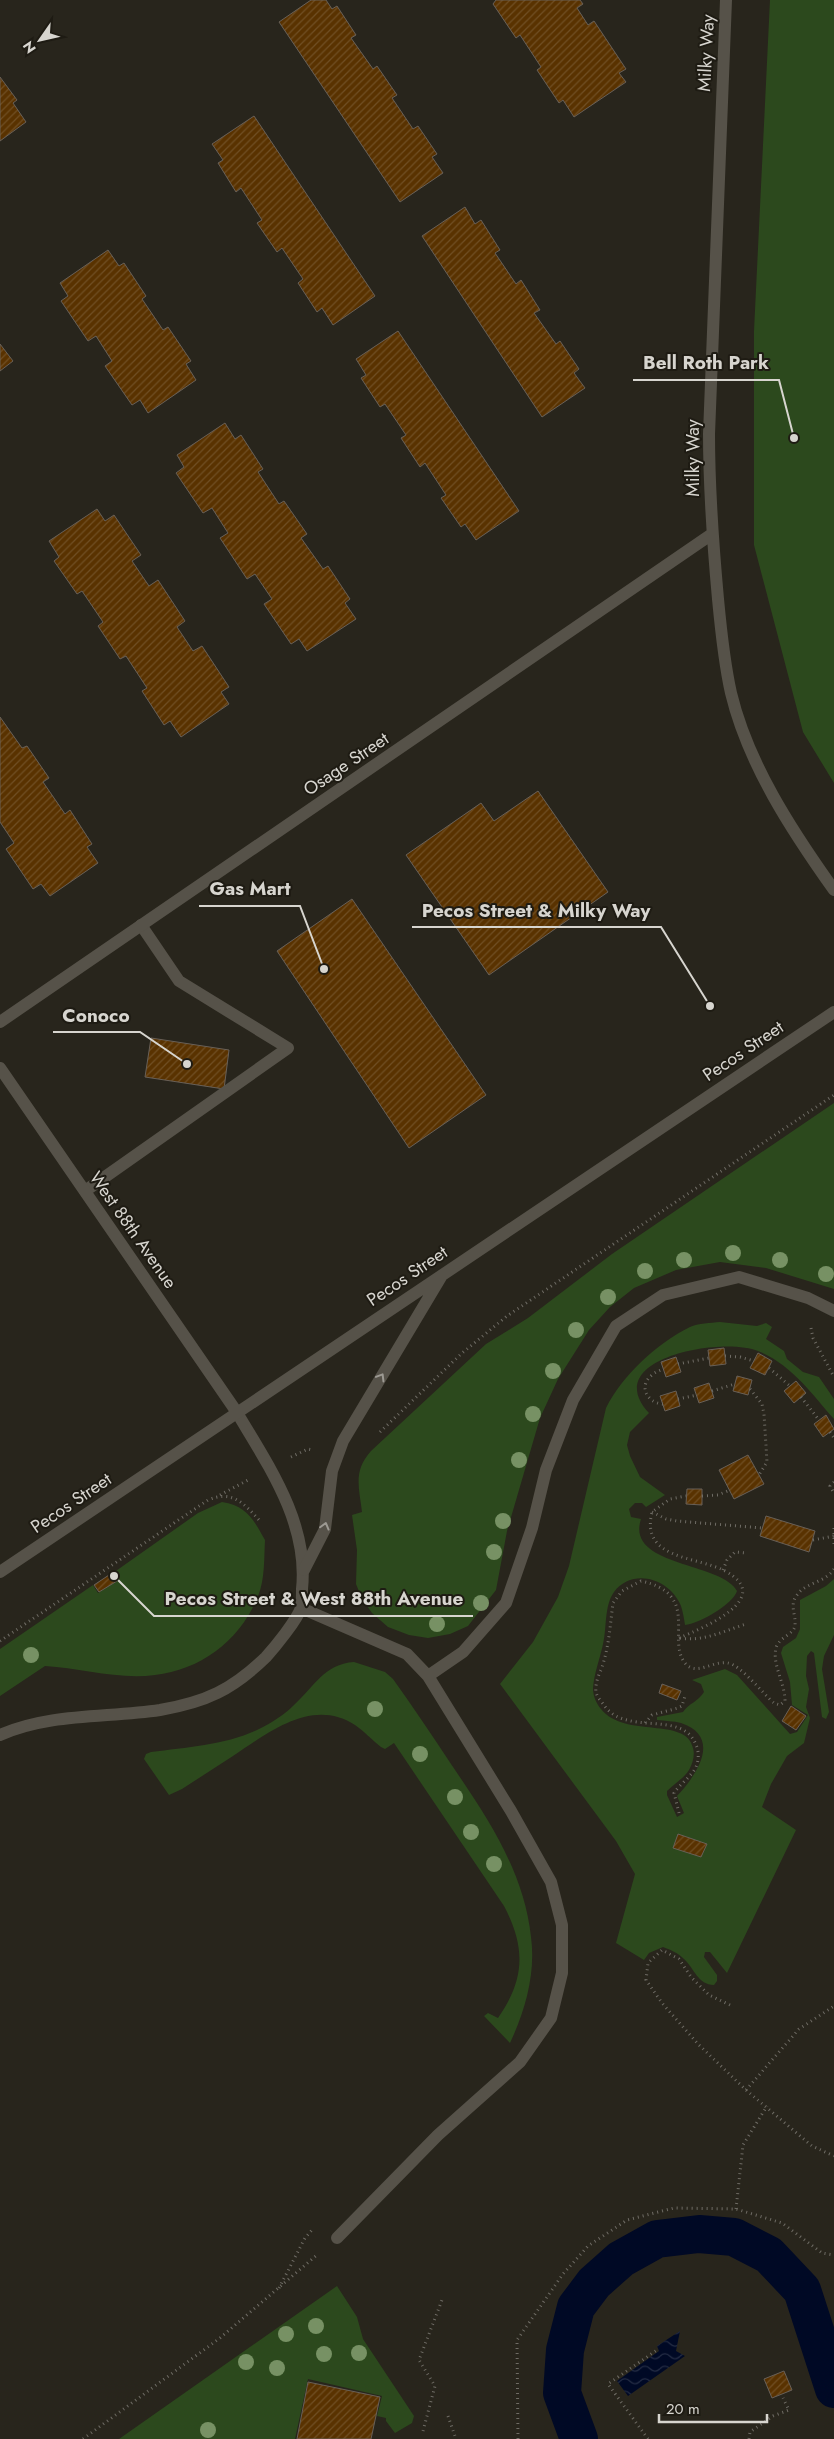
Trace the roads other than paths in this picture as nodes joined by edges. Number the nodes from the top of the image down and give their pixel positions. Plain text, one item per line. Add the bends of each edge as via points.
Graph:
1 (726, 0) edge
2 (712, 534) junction
3 (834, 890) edge
4 (142, 925) junction
5 (834, 1012) edge
6 (0, 1022) edge
7 (0, 1068) edge
8 (85, 1191) junction
9 (443, 1274) junction
10 (834, 1311) edge
11 (236, 1411) junction
12 (304, 1570) junction
13 (0, 1572) edge
14 (300, 1608) junction
15 (428, 1676) junction
16 (0, 1735) edge
17 (337, 2238) road end

1 - 2 street, Milky Way via 710,434
2 - 3 street, Milky Way via 731,694 752,752 778,803
2 - 4 street, Osage Street
4 - 6 street, Osage Street
4 - 8 street via 179,980 288,1048
5 - 9 street, Pecos Street
7 - 8 street, West 88th Avenue
8 - 11 street, West 88th Avenue
9 - 11 street, Pecos Street
12 -> 9 street via 325,1529 332,1470 343,1441
10 - 15 street via 808,1298 739,1277 663,1295 616,1326 574,1400 549,1461 532,1528 506,1603 463,1652
11 - 12 street, West 88th Avenue via 285,1496
11 - 13 street, Pecos Street
12 - 14 street
14 - 15 street via 407,1654
14 - 16 street via 274,1648 228,1689 197,1702 158,1710 53,1719
15 - 17 street via 551,1882 562,1924 562,1973 551,2018 520,2062 438,2135

